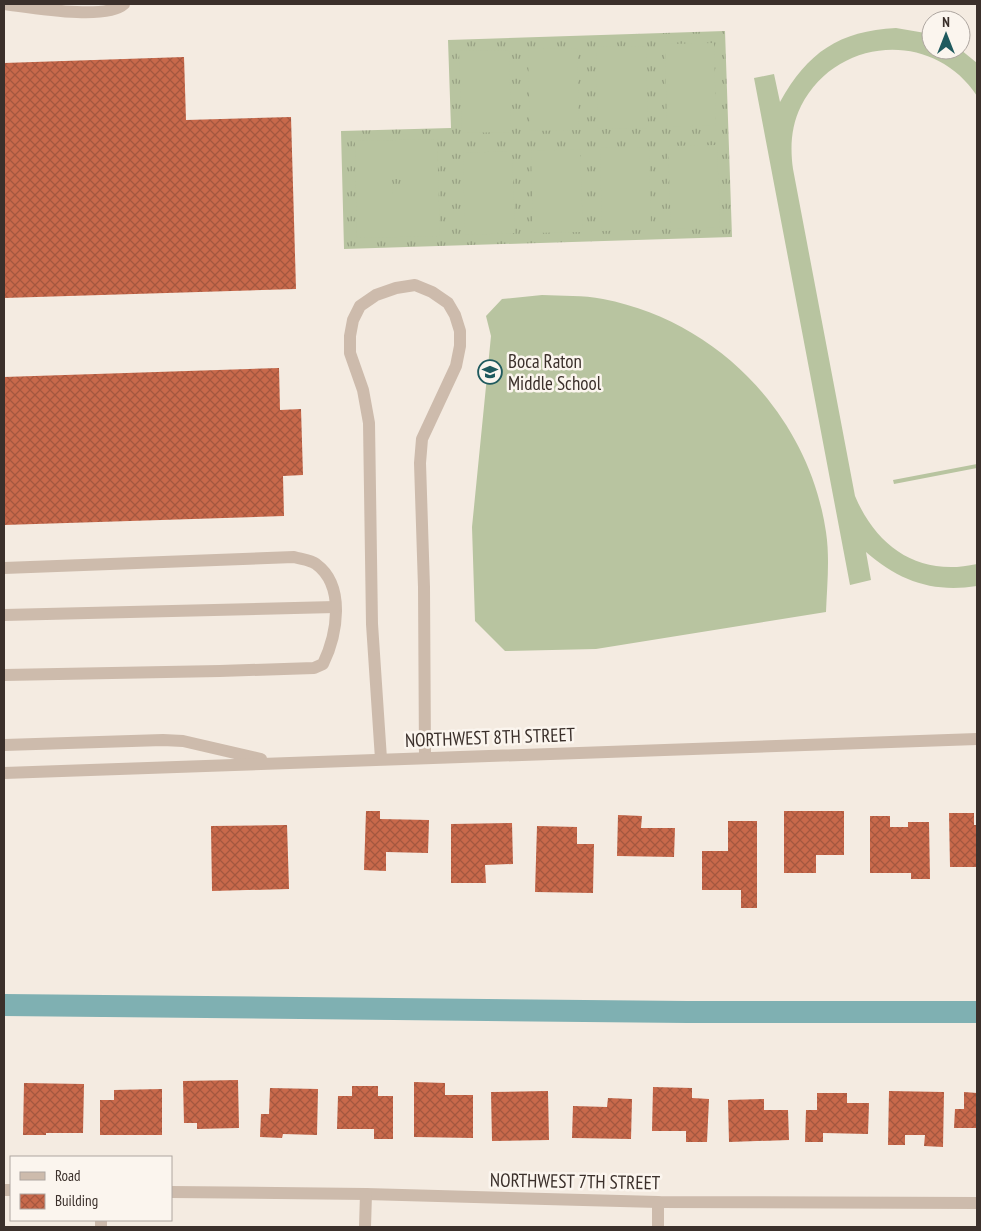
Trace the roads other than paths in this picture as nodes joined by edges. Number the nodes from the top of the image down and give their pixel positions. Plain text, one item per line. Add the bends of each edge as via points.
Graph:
1 (4, 4) edge
2 (124, 4) edge
3 (4, 568) edge
4 (335, 607) junction
5 (4, 615) edge
6 (4, 675) edge
7 (977, 739) edge
8 (4, 745) edge
9 (425, 758) junction
10 (381, 759) junction
11 (278, 763) junction
12 (4, 773) edge
13 (172, 1192) edge
14 (366, 1194) junction
15 (658, 1202) junction
16 (977, 1203) edge
17 (365, 1227) edge
18 (658, 1227) edge

1 - 2 street via 90,13 120,8
3 - 4 street via 294,557 315,563 329,577
4 - 5 street
4 - 6 street via 329,652 323,664 314,668
7 - 9 street, NORTHWEST 8TH STREET
8 - 11 street via 177,740
9 - 10 street, NORTHWEST 8TH STREET
9 - 10 street via 420,463 422,439 456,366 460,331 448,302 415,286 376,295 360,306 350,336 350,353 363,390 369,423 372,624
10 - 11 street, NORTHWEST 8TH STREET
11 - 12 street, NORTHWEST 8TH STREET
13 - 14 street, NORTHWEST 7TH STREET
14 - 15 street, NORTHWEST 7TH STREET
14 - 17 street
15 - 16 street, NORTHWEST 7TH STREET
15 - 18 street

